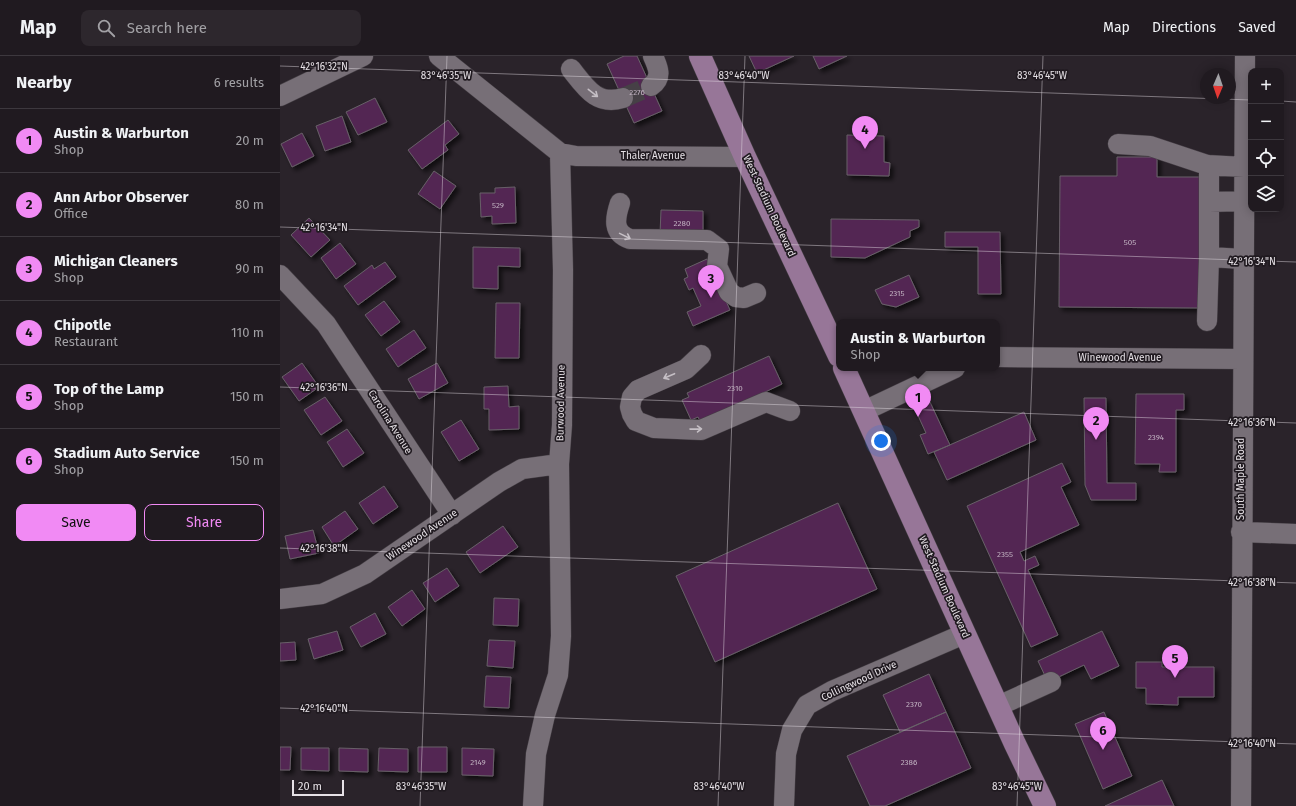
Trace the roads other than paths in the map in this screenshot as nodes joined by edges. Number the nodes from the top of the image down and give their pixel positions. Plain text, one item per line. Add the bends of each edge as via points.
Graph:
1 (363, 56) edge
2 (438, 56) edge
3 (653, 56) edge
4 (700, 56) edge
5 (1245, 56) edge
6 (571, 70) dead end
7 (651, 86) tunnel mouth
8 (280, 96) edge
9 (623, 98) tunnel mouth
10 (1118, 144) dead end
11 (560, 153) junction
12 (745, 156) junction
13 (1209, 165) junction
14 (1244, 167) junction
15 (1244, 201) junction
16 (1209, 202) junction
17 (620, 203) dead end
18 (1209, 256) junction
19 (1244, 259) junction
20 (280, 275) edge
21 (756, 293) dead end
22 (1207, 321) dead end
23 (836, 350) edge
24 (701, 355) dead end
25 (1000, 357) edge
26 (1242, 358) junction
27 (845, 371) edge
28 (949, 371) edge
29 (790, 411) dead end
30 (864, 411) junction
31 (560, 464) junction
32 (452, 515) junction
33 (1241, 532) junction
34 (1296, 534) edge
35 (280, 599) edge
36 (964, 634) junction
37 (1051, 682) dead end
38 (998, 706) junction
39 (533, 806) edge
40 (784, 806) edge
41 (1045, 806) edge
42 (1241, 806) edge

1 - 8 street
2 - 11 street
3 - 7 street via 659,76
4 - 12 main road, West Stadium Boulevard
5 - 14 street, South Maple Road
6 -> 9 street via 596,97 609,101
10 - 13 street via 1150,146
11 - 12 street, Thaler Avenue via 576,156
11 - 31 street, Burwood Avenue via 563,270
12 - 23 main road, West Stadium Boulevard
13 - 14 street
13 - 16 street
14 - 15 street, South Maple Road
15 - 16 street
15 - 19 street, South Maple Road
16 - 18 street
17 -> 21 street via 615,224 623,237 707,240 719,249 717,266 729,292 736,297 744,298
18 - 19 street
18 - 22 street
19 - 26 street, South Maple Road
20 - 32 street, Carolina Avenue via 326,324
24 -> 29 street via 686,369 638,390 632,397 630,407 636,421 654,428 701,430 766,402
25 - 26 street, Winewood Avenue
26 - 33 street, South Maple Road
27 - 30 main road, West Stadium Boulevard
28 - 30 street
30 - 36 main road, West Stadium Boulevard
31 - 32 street, Winewood Avenue via 522,469
31 - 39 street, Burwood Avenue via 561,636 558,675 536,754
32 - 35 street, Winewood Avenue via 366,574 322,594
33 - 34 street
33 - 42 street, South Maple Road
36 - 38 main road, West Stadium Boulevard
36 - 40 street, Collingwood Drive via 832,691 808,706 792,730 786,754
37 - 38 street
38 - 41 main road, West Stadium Boulevard

